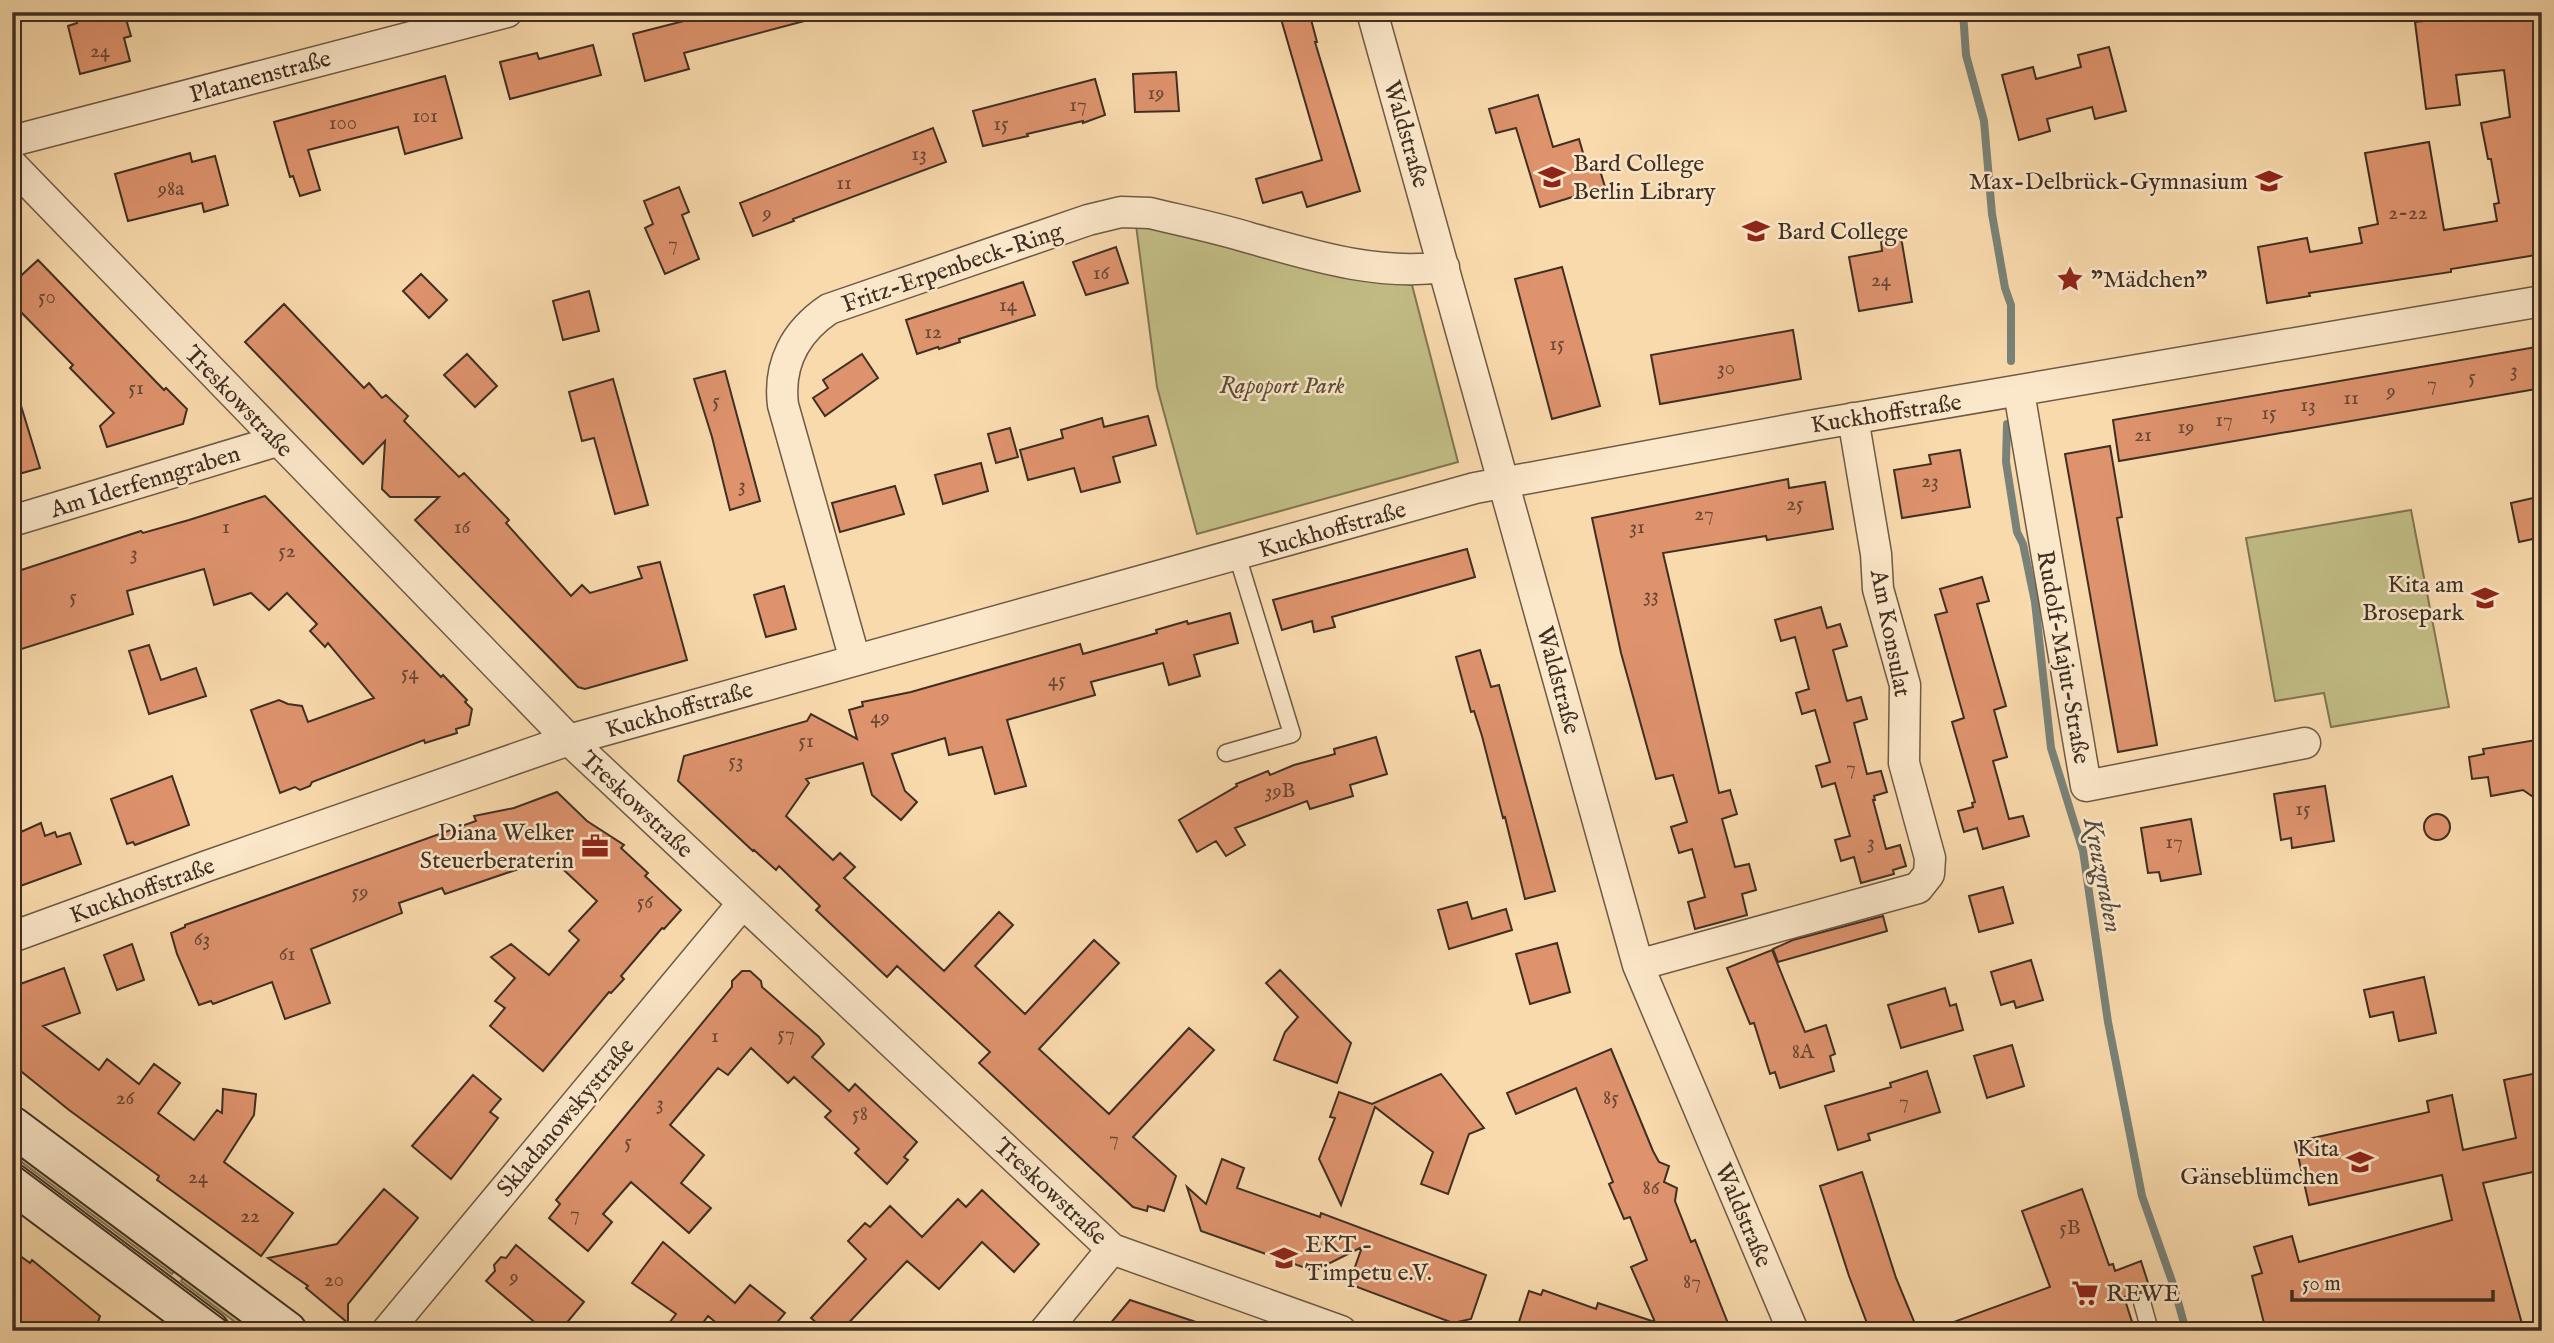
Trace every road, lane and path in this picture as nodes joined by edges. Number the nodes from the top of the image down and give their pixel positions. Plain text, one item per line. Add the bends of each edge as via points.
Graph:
1 (507, 12) edge
2 (1372, 12) edge
3 (12, 141) edge
4 (12, 165) edge
5 (1444, 267) junction
6 (2542, 301) edge
7 (2019, 392) junction
8 (1853, 418) junction
9 (277, 441) junction
10 (1504, 482) junction
11 (12, 521) edge
12 (1237, 555) junction
13 (855, 660) junction
14 (569, 740) junction
15 (2305, 743) dead end
16 (1226, 753) dead end
17 (743, 903) junction
18 (12, 937) edge
19 (1638, 965) junction
20 (12, 1126) edge
21 (12, 1183) edge
22 (1112, 1249) junction
23 (2142, 1302) dead end
24 (199, 1328) edge
25 (286, 1331) edge
26 (387, 1331) edge
27 (1045, 1331) edge
28 (1341, 1331) edge
29 (1793, 1331) edge
30 (2150, 1331) edge

1 - 3 street, Platanenstraße
2 - 5 street, Waldstraße
4 - 9 street, Treskowstraße
5 - 10 street, Waldstraße
5 - 13 street, Fritz-Erpenbeck-Ring via 1415,271 1371,268 1150,213 1121,212 822,314 795,340 782,374 782,397
6 - 7 street, Kuckhoffstraße
7 - 8 street, Kuckhoffstraße
7 - 15 street, Rudolf-Majut-Straße via 2086,786
8 - 10 street, Kuckhoffstraße
8 - 19 street, Am Konsulat via 1878,589 1905,685 1905,763 1930,858 1929,874 1918,888
9 - 11 street, Am Iderfenngraben
9 - 14 street, Treskowstraße
10 - 12 street, Kuckhoffstraße
10 - 19 street, Waldstraße
12 - 13 street, Kuckhoffstraße
12 - 16 lane, Kuckhoffstraße via 1292,734
13 - 14 street, Kuckhoffstraße
14 - 17 street, Treskowstraße
14 - 18 street, Kuckhoffstraße
17 - 22 street, Treskowstraße
17 - 26 street, Skladanowskystraße
19 - 29 street, Waldstraße
20 - 25 main road
21 - 24 main road
22 - 27 street
22 - 28 street, Treskowstraße
23 - 30 lane

